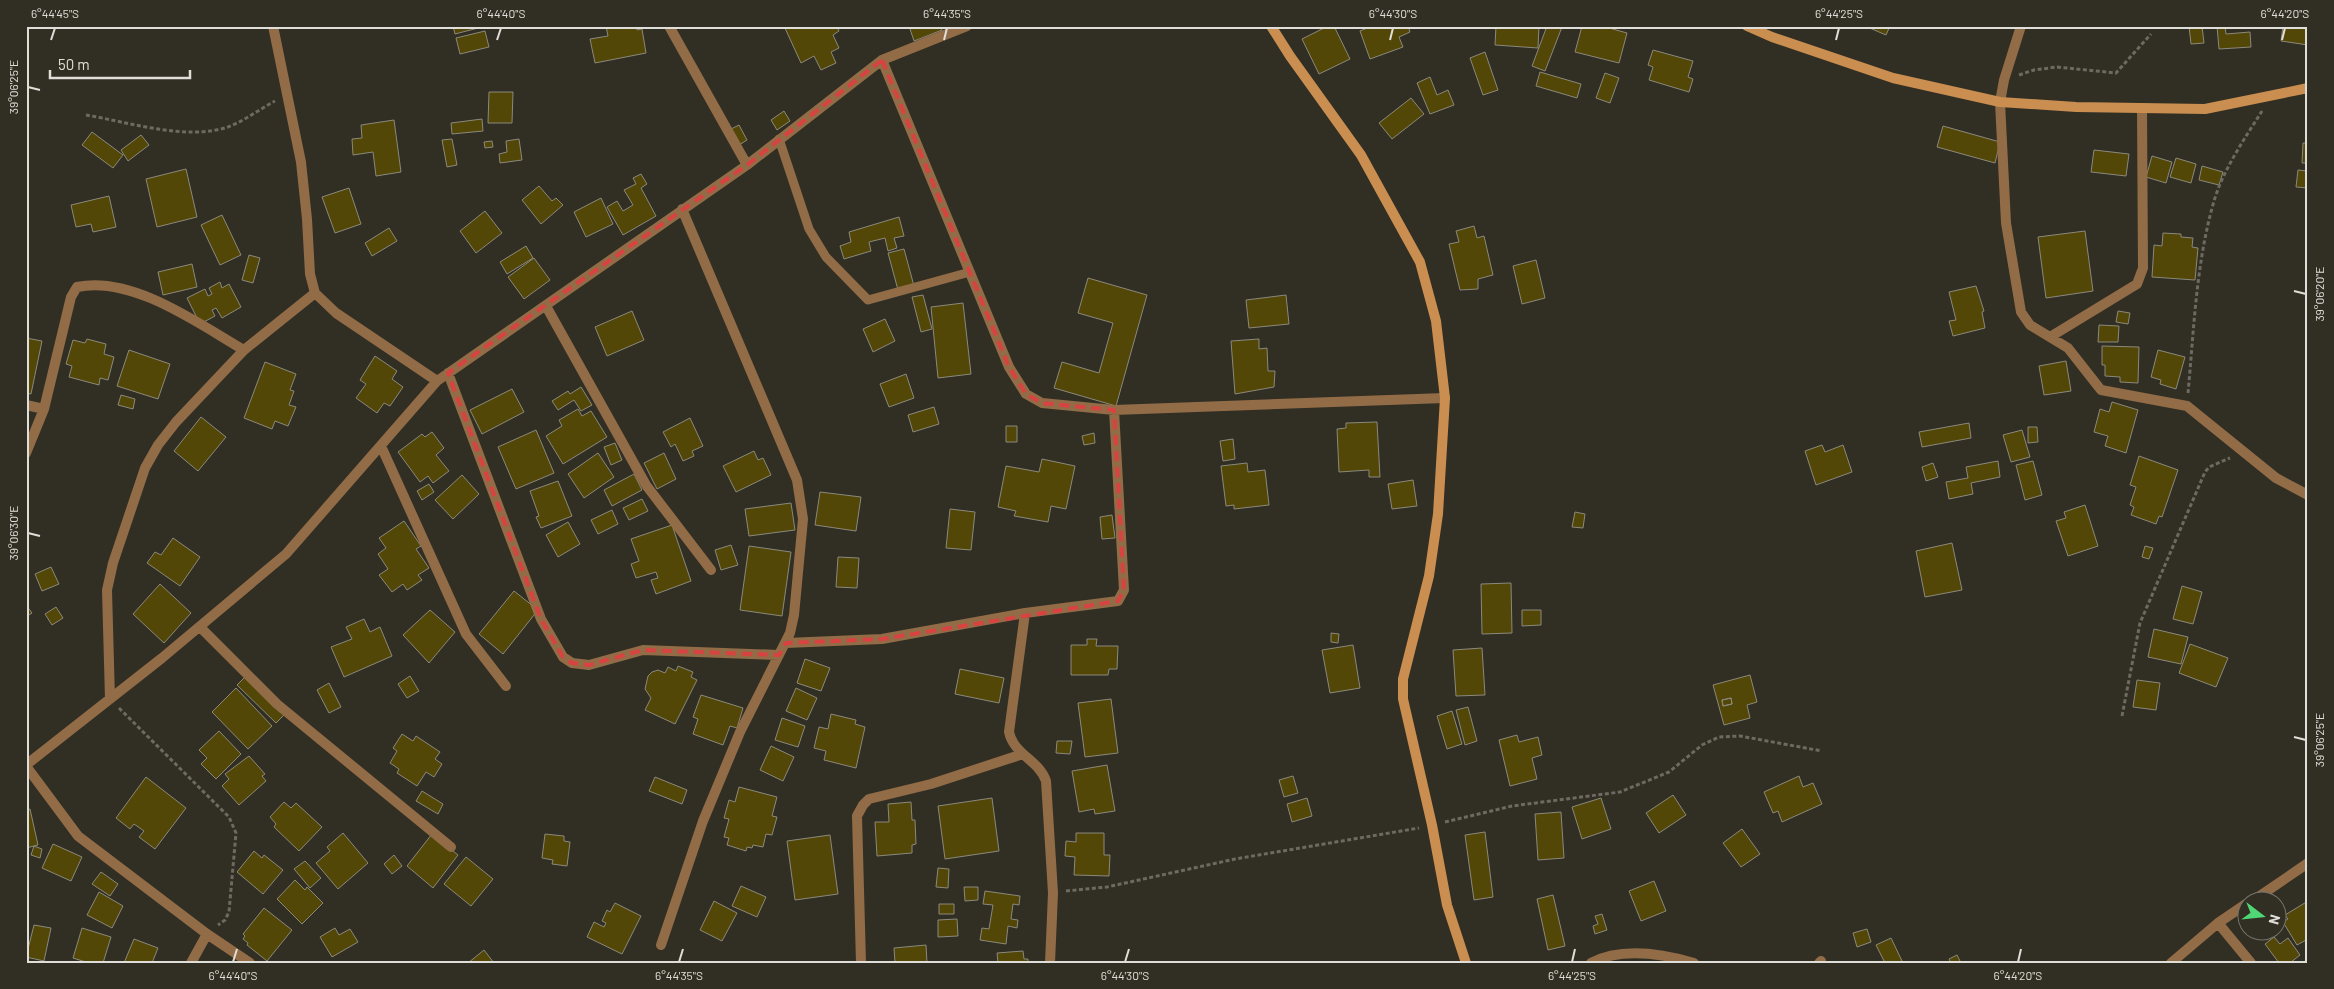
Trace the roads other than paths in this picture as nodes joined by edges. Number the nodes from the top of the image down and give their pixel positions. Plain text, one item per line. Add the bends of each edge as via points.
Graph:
1 (273, 26) edge
2 (669, 26) edge
3 (967, 26) edge
4 (1271, 26) edge
5 (1747, 26) edge
6 (2022, 26) edge
7 (882, 60) junction
8 (2308, 88) edge
9 (2000, 102) junction
10 (2142, 108) junction
11 (779, 139) junction
12 (747, 165) junction
13 (682, 209) junction
14 (970, 272) junction
15 (315, 293) junction
16 (546, 306) junction
17 (2050, 337) junction
18 (244, 350) junction
19 (448, 373) junction
20 (437, 381) junction
21 (1445, 398) junction
22 (26, 405) edge
23 (44, 409) junction
24 (1114, 410) junction
25 (381, 446) junction
26 (26, 453) edge
27 (2308, 495) edge
28 (711, 570) dead end
29 (1025, 613) junction
30 (200, 626) junction
31 (786, 643) junction
32 (779, 655) junction
33 (506, 686) dead end
34 (110, 699) junction
35 (1023, 754) junction
36 (26, 765) edge
37 (451, 846) dead end
38 (2308, 863) edge
39 (2266, 892) edge
40 (2236, 911) edge
41 (2218, 924) junction
42 (206, 934) junction
43 (661, 945) dead end
44 (191, 963) edge
45 (250, 963) edge
46 (861, 963) edge
47 (1050, 963) edge
48 (1466, 963) edge
49 (1591, 963) edge
50 (1694, 963) edge
51 (2171, 963) edge
52 (2251, 963) edge

1 - 15 street via 301,162 310,274
2 - 12 street
3 - 7 street
4 - 21 street via 1361,155 1420,262 1436,321
5 - 9 street via 1893,78
6 - 9 street
7 - 11 street
7 - 14 street
8 - 10 street via 2205,109
9 - 10 street
9 - 17 street via 2006,224 2020,312 2030,325
10 - 17 street via 2143,268 2137,284
11 - 12 street
11 - 14 lane via 809,229 826,257 868,300
12 - 13 street
13 - 16 street
13 - 31 street via 797,480 803,519 794,615
14 - 24 street via 1009,367 1026,394 1042,403
15 - 18 street
15 - 20 street via 336,313
16 - 19 street
16 - 28 street via 646,485
17 - 27 street via 2068,348 2101,390 2187,406 2276,478
18 - 23 street via 168,306 123,289 91,284 77,287 71,297
18 - 34 street via 176,422 145,468 107,590
19 - 20 street
19 - 32 street via 538,610 563,657 572,663 588,664 643,650
20 - 25 street
21 - 24 street
21 - 48 street via 1437,522 1429,576 1403,679 1402,699 1448,905
22 - 23 street
23 - 26 street
24 - 29 street via 1124,590 1118,601
25 - 30 street via 286,554
25 - 33 street via 466,634
29 - 31 street via 882,639
29 - 35 street via 1009,732 1014,746
30 - 34 street
30 - 37 street via 277,704
31 - 32 street
32 - 43 street via 740,732 703,821
34 - 36 street
35 - 46 street via 863,804 857,816
35 - 47 street via 1043,772 1046,781 1053,893
36 - 42 street via 78,836
38 - 39 street
40 - 41 street
41 - 51 street
41 - 52 street
42 - 44 street
42 - 45 street
49 - 50 street via 1629,954 1666,955

